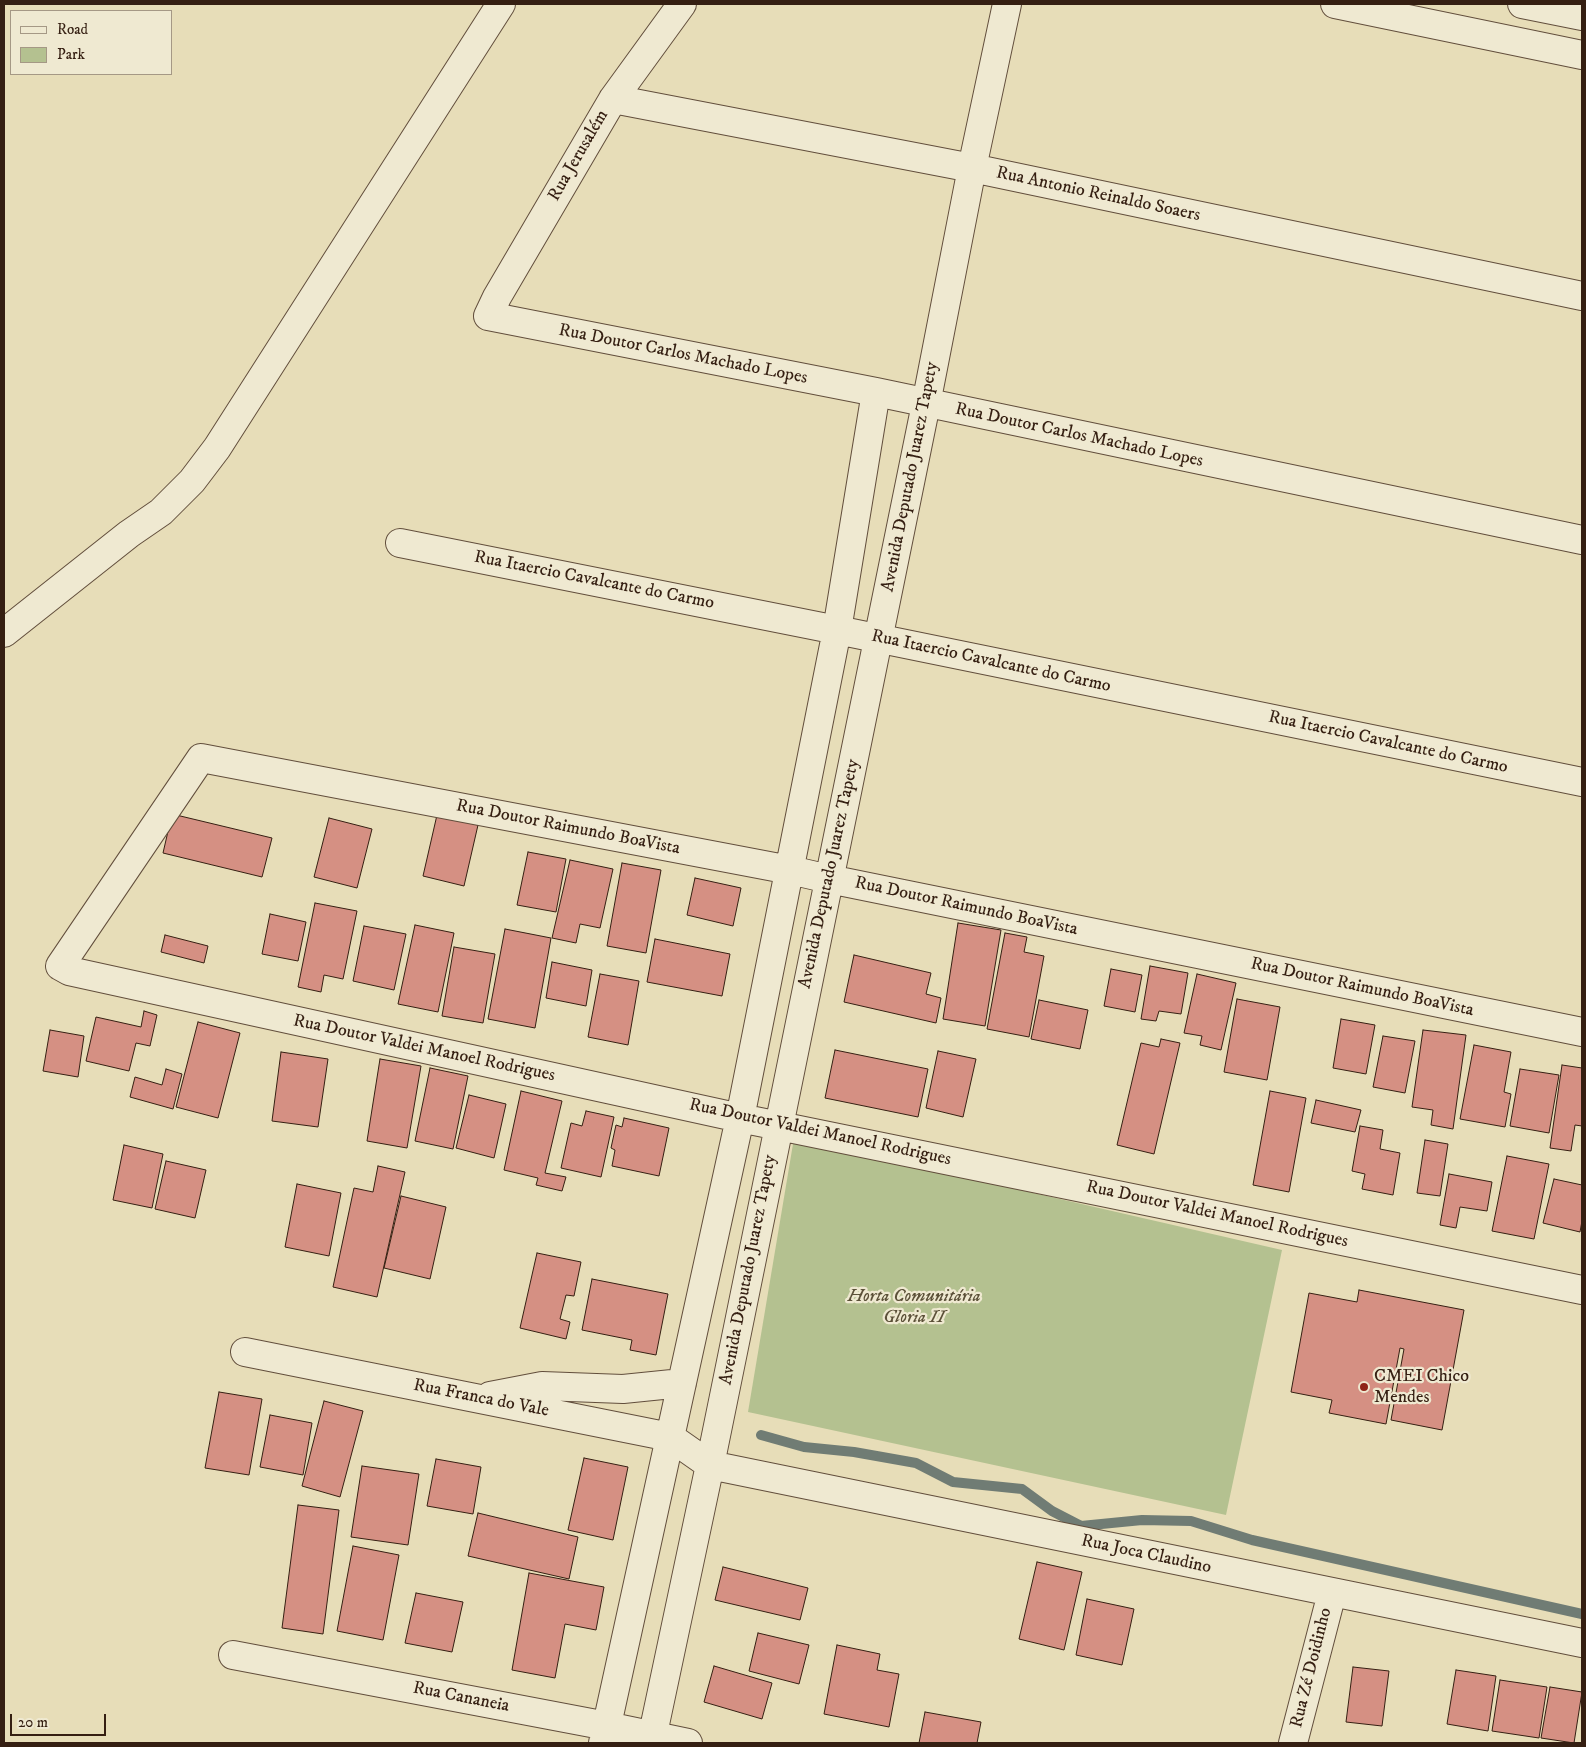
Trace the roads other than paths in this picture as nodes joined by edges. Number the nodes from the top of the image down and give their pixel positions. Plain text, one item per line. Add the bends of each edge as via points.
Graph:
1 (501, 4) edge
2 (682, 4) edge
3 (1007, 4) edge
4 (1335, 4) edge
5 (1522, 4) edge
6 (1582, 16) edge
7 (1582, 55) edge
8 (613, 99) junction
9 (972, 168) junction
10 (1582, 296) edge
11 (488, 316) joint
12 (876, 392) junction
13 (926, 404) junction
14 (1582, 540) edge
15 (400, 542) dead end
16 (838, 630) junction
17 (4, 633) edge
18 (878, 639) junction
19 (1582, 782) edge
20 (790, 870) junction
21 (829, 879) junction
22 (60, 966) joint
23 (1582, 1032) edge
24 (740, 1118) junction
25 (778, 1125) junction
26 (1582, 1290) edge
27 (245, 1352) dead end
28 (682, 1383) junction
29 (478, 1399) junction
30 (670, 1437) junction
31 (710, 1465) junction
32 (1332, 1593) junction
33 (1582, 1643) edge
34 (233, 1655) dead end
35 (605, 1735) edge
36 (652, 1739) edge
37 (688, 1743) edge
38 (1293, 1743) edge

1 - 17 street via 217,448 192,481 161,512
2 - 8 street, Rua Jerusalém
3 - 9 street, Avenida Deputado Juarez Tapety
4 - 7 street
5 - 6 street
8 - 9 street, Rua Antonio Reinaldo Soaers
8 - 11 street, Rua Jerusalém
9 - 10 street, Rua Antonio Reinaldo Soaers
9 - 13 street, Avenida Deputado Juarez Tapety
11 - 12 street, Rua Doutor Carlos Machado Lopes
12 - 13 street, Rua Doutor Carlos Machado Lopes
12 - 16 street
13 - 14 street, Rua Doutor Carlos Machado Lopes
13 - 18 street, Avenida Deputado Juarez Tapety
15 - 16 street, Rua Itaercio Cavalcante do Carmo
16 - 18 street, Rua Itaercio Cavalcante do Carmo
16 - 20 street
18 - 19 street, Rua Itaercio Cavalcante do Carmo
18 - 21 street, Avenida Deputado Juarez Tapety
20 - 21 street, Rua Doutor Raimundo BoaVista
20 - 22 street, Rua Doutor Raimundo BoaVista via 201,758
20 - 24 street
21 - 23 street, Rua Doutor Raimundo BoaVista
21 - 25 street, Avenida Deputado Juarez Tapety
22 - 24 street, Rua Doutor Valdei Manoel Rodrigues via 69,972
24 - 25 street, Rua Doutor Valdei Manoel Rodrigues
24 - 28 street
25 - 26 street, Rua Doutor Valdei Manoel Rodrigues
25 - 31 street, Avenida Deputado Juarez Tapety
27 - 29 street, Rua Franca do Vale
28 - 29 street via 624,1389 542,1386
28 - 30 street
29 - 30 street, Rua Franca do Vale
30 - 31 street, Rua Franca do Vale
30 - 35 street
31 - 32 street, Rua Joca Claudino
31 - 36 street, Avenida Deputado Juarez Tapety
32 - 33 street, Rua Joca Claudino
32 - 38 street, Rua Zé Doidinho
34 - 35 street, Rua Cananeia
35 - 36 street, Rua Cananeia
36 - 37 street, Rua Cananeia

